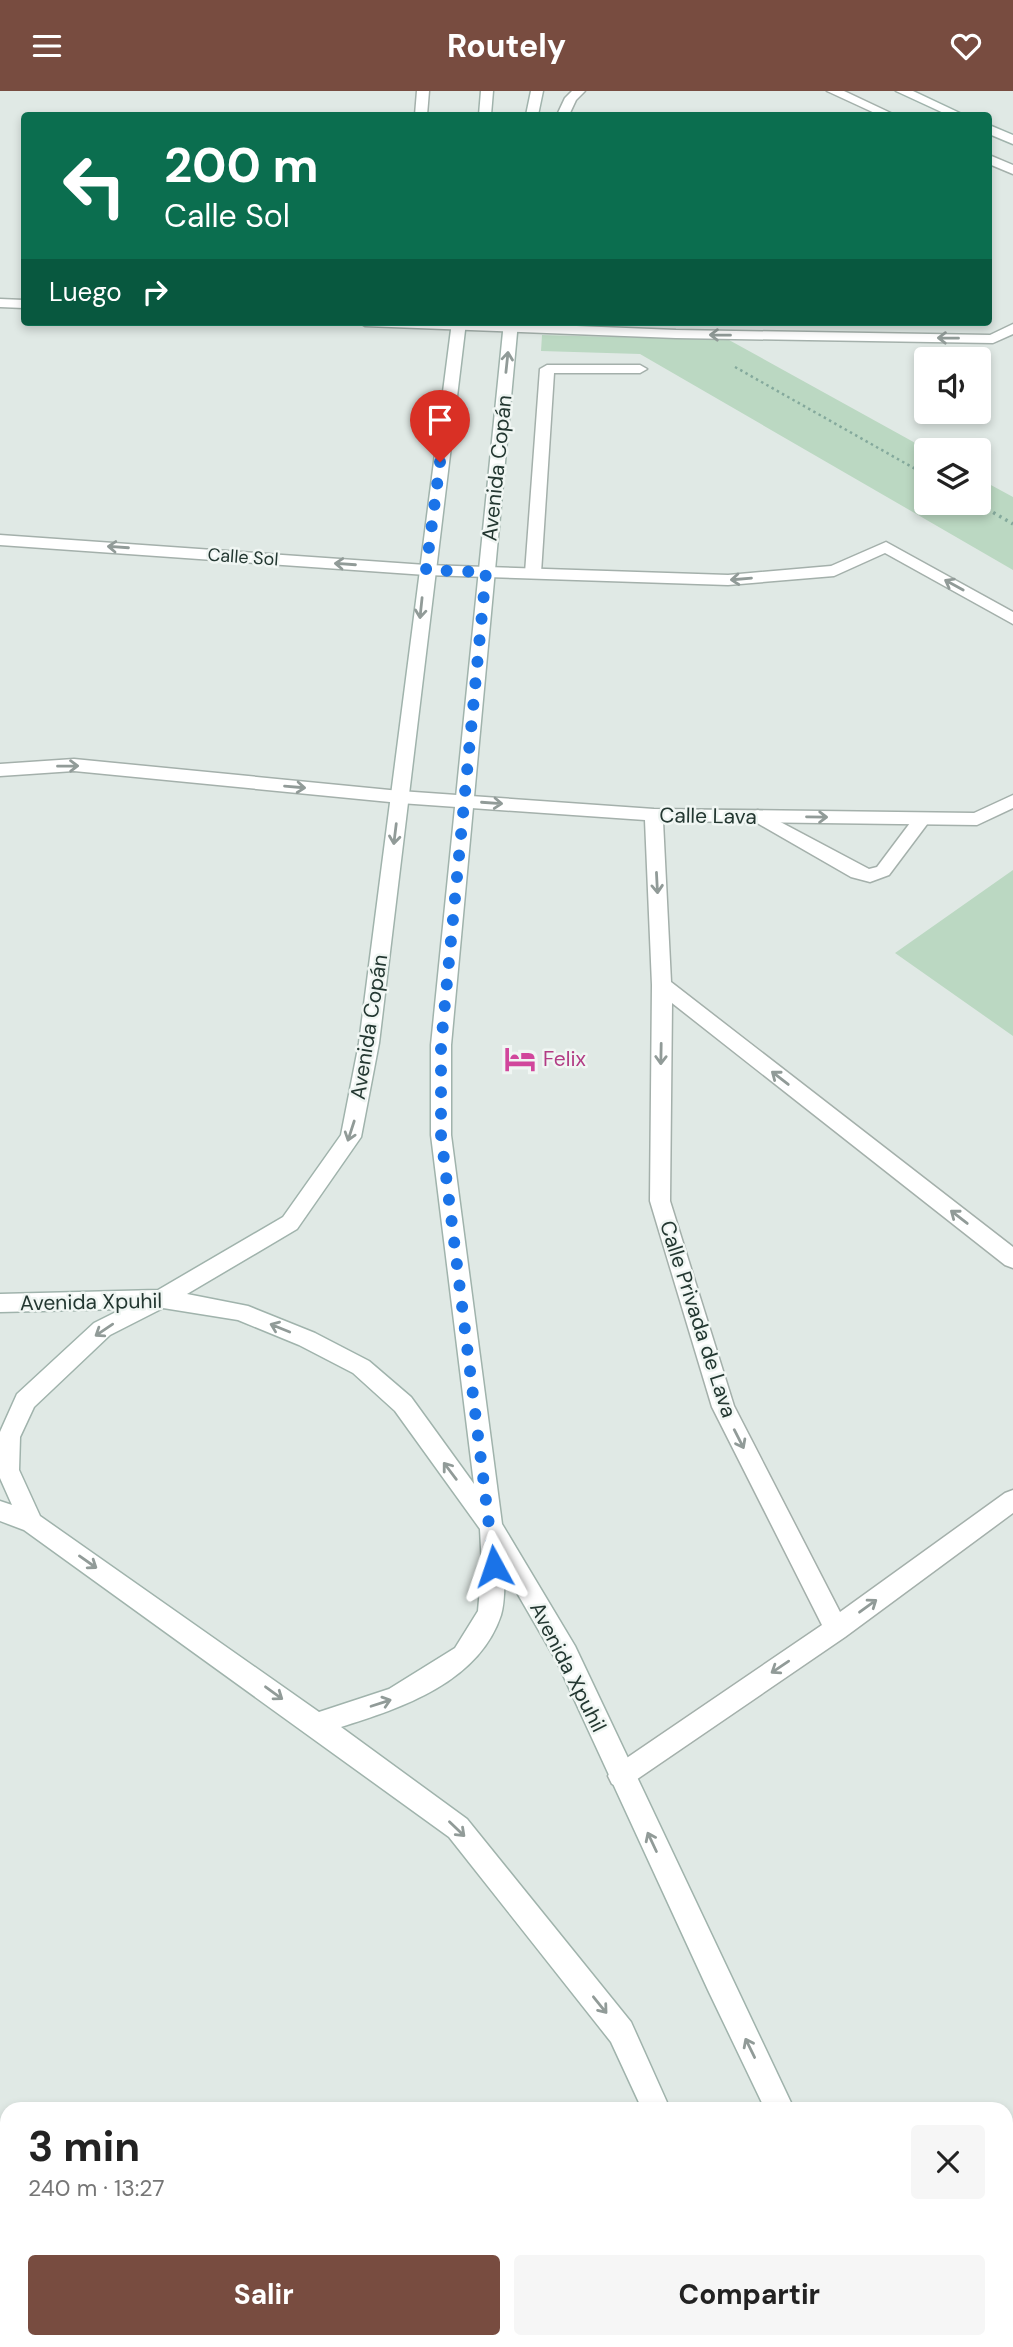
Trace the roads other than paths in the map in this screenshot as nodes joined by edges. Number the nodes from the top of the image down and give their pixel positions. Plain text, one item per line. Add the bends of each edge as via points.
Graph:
1 (423, 91) edge
2 (487, 91) edge
3 (537, 91) edge
4 (579, 91) edge
5 (833, 91) edge
6 (902, 91) edge
7 (421, 112) edge
8 (485, 112) edge
9 (533, 112) edge
10 (564, 112) edge
11 (882, 112) edge
12 (951, 112) edge
13 (992, 130) edge
14 (1013, 139) edge
15 (992, 160) edge
16 (1013, 170) edge
17 (0, 303) edge
18 (21, 304) edge
19 (459, 326) edge
20 (510, 326) edge
21 (553, 326) edge
22 (1013, 328) edge
23 (640, 369) dead end
24 (0, 540) edge
25 (426, 570) junction
26 (486, 572) junction
27 (533, 573) junction
28 (1013, 619) edge
29 (0, 770) edge
30 (400, 797) junction
31 (465, 801) junction
32 (1013, 801) edge
33 (654, 815) junction
34 (758, 816) junction
35 (922, 819) junction
36 (662, 985) junction
37 (1013, 1259) edge
38 (161, 1299) junction
39 (0, 1303) edge
40 (1013, 1500) edge
41 (0, 1511) edge
42 (32, 1523) junction
43 (491, 1525) junction
44 (836, 1629) junction
45 (316, 1724) junction
46 (621, 1776) junction
47 (653, 2102) edge
48 (777, 2102) edge

1 - 7 street
2 - 8 street
3 - 9 street
4 - 10 street
5 - 11 street
6 - 12 street
13 - 14 street
15 - 16 street
17 - 18 street
19 - 25 street, Avenida Copán
26 -> 20 street, Avenida Copán
22 -> 21 street via 993,339 676,334
23 - 27 street via 547,369
25 -> 24 street, Calle Sol
25 - 26 street, Calle Sol
25 -> 30 street, Avenida Copán
26 - 27 street
26 - 31 street, Avenida Copán
28 -> 27 street via 886,547 834,571 728,580
29 -> 30 street via 74,765
30 - 31 street, Calle Lava
30 -> 38 street, Avenida Copán via 369,1043 351,1137 290,1223
31 -> 33 street, Calle Lava
31 - 43 street, Avenida Copán via 441,1045 441,1135
32 - 35 street, Calle Lava via 977,819
33 - 34 street, Calle Lava
33 -> 36 street, Calle Privada de Lava
34 -> 35 street, Calle Lava
34 - 35 street via 870,876 883,871
37 -> 36 street
36 -> 44 street, Calle Privada de Lava via 660,1201 723,1407
38 - 39 street, Avenida Xpuhil
38 -> 42 street, Avenida Copán via 102,1329 25,1401 9,1437 8,1470
43 -> 38 street, Avenida Xpuhil via 403,1404 361,1367 240,1312
44 -> 40 street
41 - 42 street
42 -> 45 street
45 -> 43 street, Avenida Copán via 396,1698 464,1656 490,1613
43 - 46 street, Avenida Xpuhil via 566,1654
44 -> 46 street
45 -> 47 street via 458,1828 621,2032
48 -> 46 street, Avenida Xpuhil

